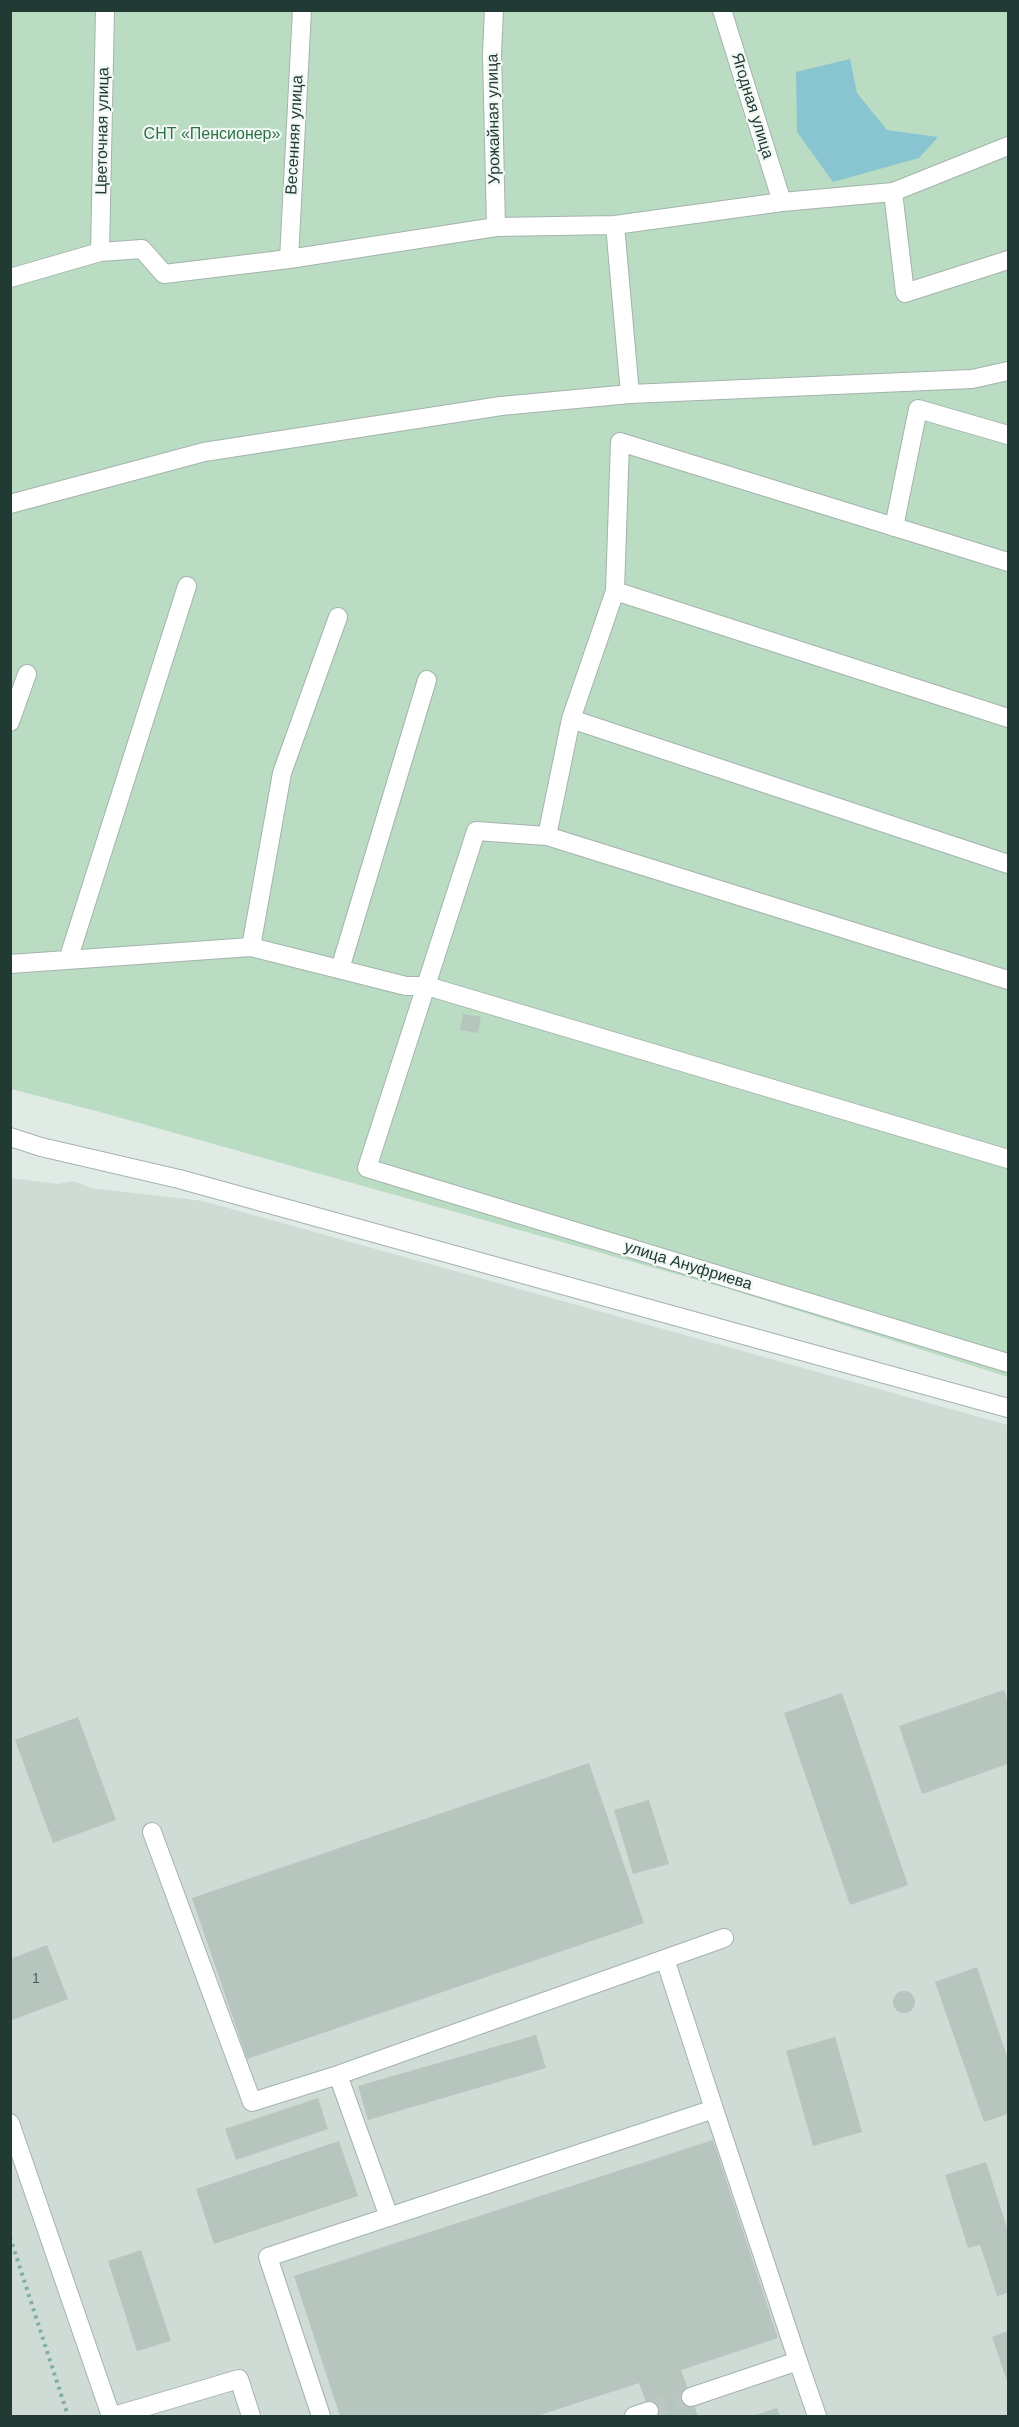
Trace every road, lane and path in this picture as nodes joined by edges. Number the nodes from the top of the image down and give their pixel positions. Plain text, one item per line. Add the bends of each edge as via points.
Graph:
1 (105, 10) edge
2 (302, 10) edge
3 (494, 10) edge
4 (722, 10) edge
5 (1008, 146) edge
6 (893, 192) junction
7 (782, 202) junction
8 (615, 225) junction
9 (496, 227) junction
10 (100, 252) junction
11 (289, 259) junction
12 (1008, 260) edge
13 (10, 278) edge
14 (1008, 371) edge
15 (630, 394) junction
16 (1008, 435) edge
17 (10, 504) edge
18 (894, 527) junction
19 (1008, 562) edge
20 (188, 586) dead end
21 (615, 591) junction
22 (338, 617) dead end
23 (27, 674) dead end
24 (427, 680) dead end
25 (1008, 718) edge
26 (571, 719) junction
27 (10, 722) edge
28 (546, 836) junction
29 (1008, 864) edge
30 (251, 947) junction
31 (68, 960) junction
32 (10, 964) edge
33 (340, 969) junction
34 (1008, 980) edge
35 (427, 986) junction
36 (10, 1137) edge
37 (1008, 1159) edge
38 (1008, 1363) edge
39 (1008, 1408) edge
40 (152, 1832) dead end
41 (724, 1938) dead end
42 (665, 1959) junction
43 (338, 2075) junction
44 (714, 2109) junction
45 (10, 2123) edge
46 (389, 2217) junction
47 (10, 2237) edge
48 (798, 2361) junction
49 (691, 2397) tunnel mouth
50 (68, 2416) edge
51 (113, 2416) edge
52 (251, 2416) edge
53 (321, 2416) edge
54 (817, 2416) edge

1 - 10 street, Цветочная улица
2 - 11 street, Весенняя улица
3 - 9 street, Урожайная улица
4 - 7 street, Ягодная улица
5 - 6 street
6 - 7 street
6 - 12 street via 905,293
7 - 8 street
8 - 9 street
8 - 15 street
9 - 11 street
10 - 11 street via 142,249 165,274
10 - 13 street
14 - 15 street via 972,379
15 - 17 street via 501,406 204,452
16 - 18 street via 918,409
18 - 19 street
18 - 21 street via 620,442
20 - 31 street
21 - 25 street
21 - 26 street
22 - 30 street via 282,773
23 - 27 street
24 - 33 street
26 - 28 street
26 - 29 street
28 - 34 street
28 - 35 street via 476,831
30 - 31 street
30 - 33 street
31 - 32 street
33 - 35 street via 406,986
35 - 37 street
35 - 38 street, улица Ануфриева via 367,1168
36 - 39 street via 179,1179
40 - 43 street via 252,2102
41 - 42 street
42 - 43 street
42 - 44 street
43 - 46 street
44 - 46 street
44 - 48 street
45 - 51 street
46 - 53 street via 267,2257
47 - 50 path
48 - 49 street
48 - 54 street
51 - 52 street via 239,2379

